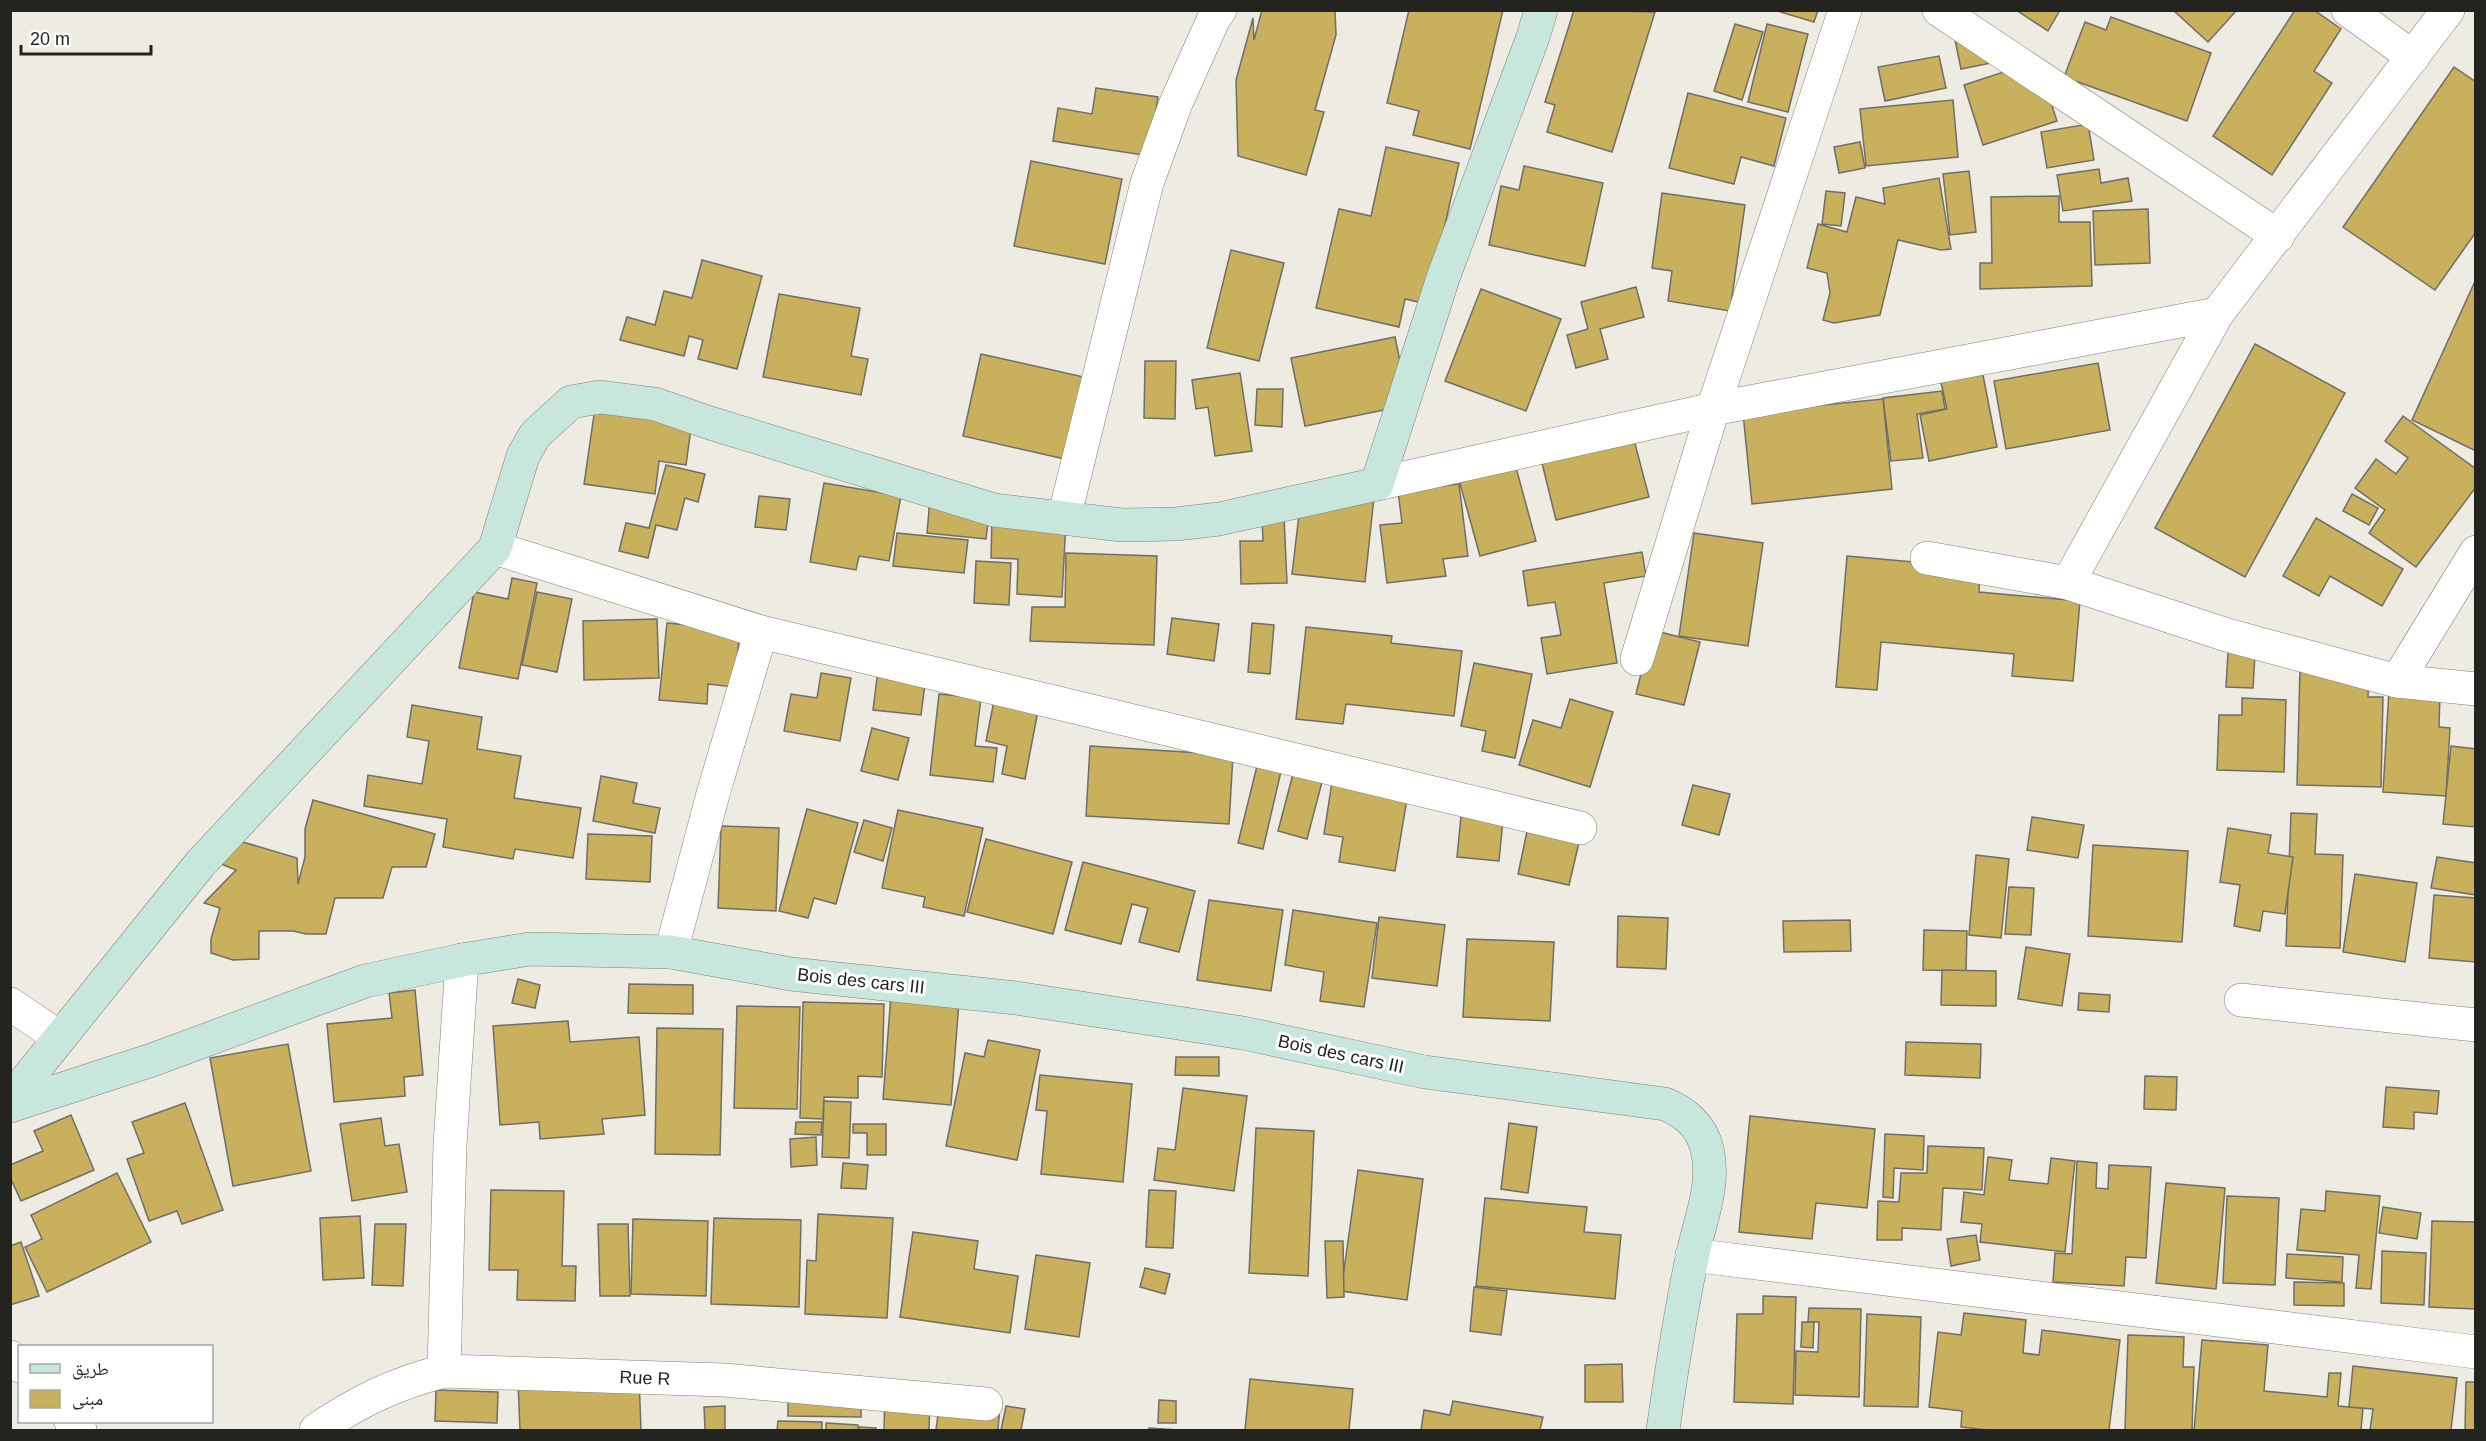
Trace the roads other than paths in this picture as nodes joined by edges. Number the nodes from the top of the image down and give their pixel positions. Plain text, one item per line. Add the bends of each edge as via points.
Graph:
1 (1220, 10) edge
2 (1541, 10) edge
3 (1845, 10) edge
4 (1939, 10) edge
5 (2348, 10) edge
6 (2448, 10) edge
7 (2413, 57) junction
8 (2278, 236) junction
9 (2217, 314) junction
10 (1713, 410) junction
11 (1377, 484) junction
12 (1064, 518) junction
13 (495, 548) junction
14 (2475, 552) edge
15 (1927, 558) dead end
16 (2068, 583) junction
17 (760, 632) junction
18 (1637, 658) dead end
19 (2397, 681) junction
20 (2475, 689) edge
21 (1580, 828) dead end
22 (671, 952) junction
23 (462, 960) junction
24 (2241, 1000) dead end
25 (10, 1004) edge
26 (2475, 1025) edge
27 (59, 1037) junction
28 (10, 1100) edge
29 (10, 1106) edge
30 (1692, 1255) junction
31 (2475, 1352) edge
32 (444, 1371) junction
33 (986, 1404) dead end
34 (316, 1431) edge
35 (1663, 1431) edge

1 - 12 street via 1176,104 1147,183
2 - 11 street via 1443,278
3 - 10 street
4 - 8 street
5 - 7 street
6 - 7 street
7 - 8 street
8 - 9 street
9 - 10 street
9 - 16 street
10 - 11 street
10 - 18 street
11 - 12 street via 1219,519 1176,524 1122,525
12 - 13 street via 994,510 655,404 600,396 571,402 535,435 523,456
13 - 17 street
13 - 27 street via 200,864
14 - 19 street
15 - 16 street
16 - 19 street via 2227,635
17 - 21 street
17 - 22 street
19 - 20 street
22 - 23 street, Bois des cars III via 530,950
22 - 30 street, Bois des cars III via 791,974 1016,998 1243,1033 1425,1072 1665,1104 1686,1114 1706,1147 1709,1165 1705,1212
23 - 29 street, Bois des cars III via 365,981 152,1060
23 - 32 street via 450,1145
24 - 26 street
25 - 27 street
27 - 28 street
30 - 31 street
30 - 35 street, Bois des cars III
32 - 33 street, Rue R via 724,1380
32 - 34 street, Rue R via 403,1381 347,1409

